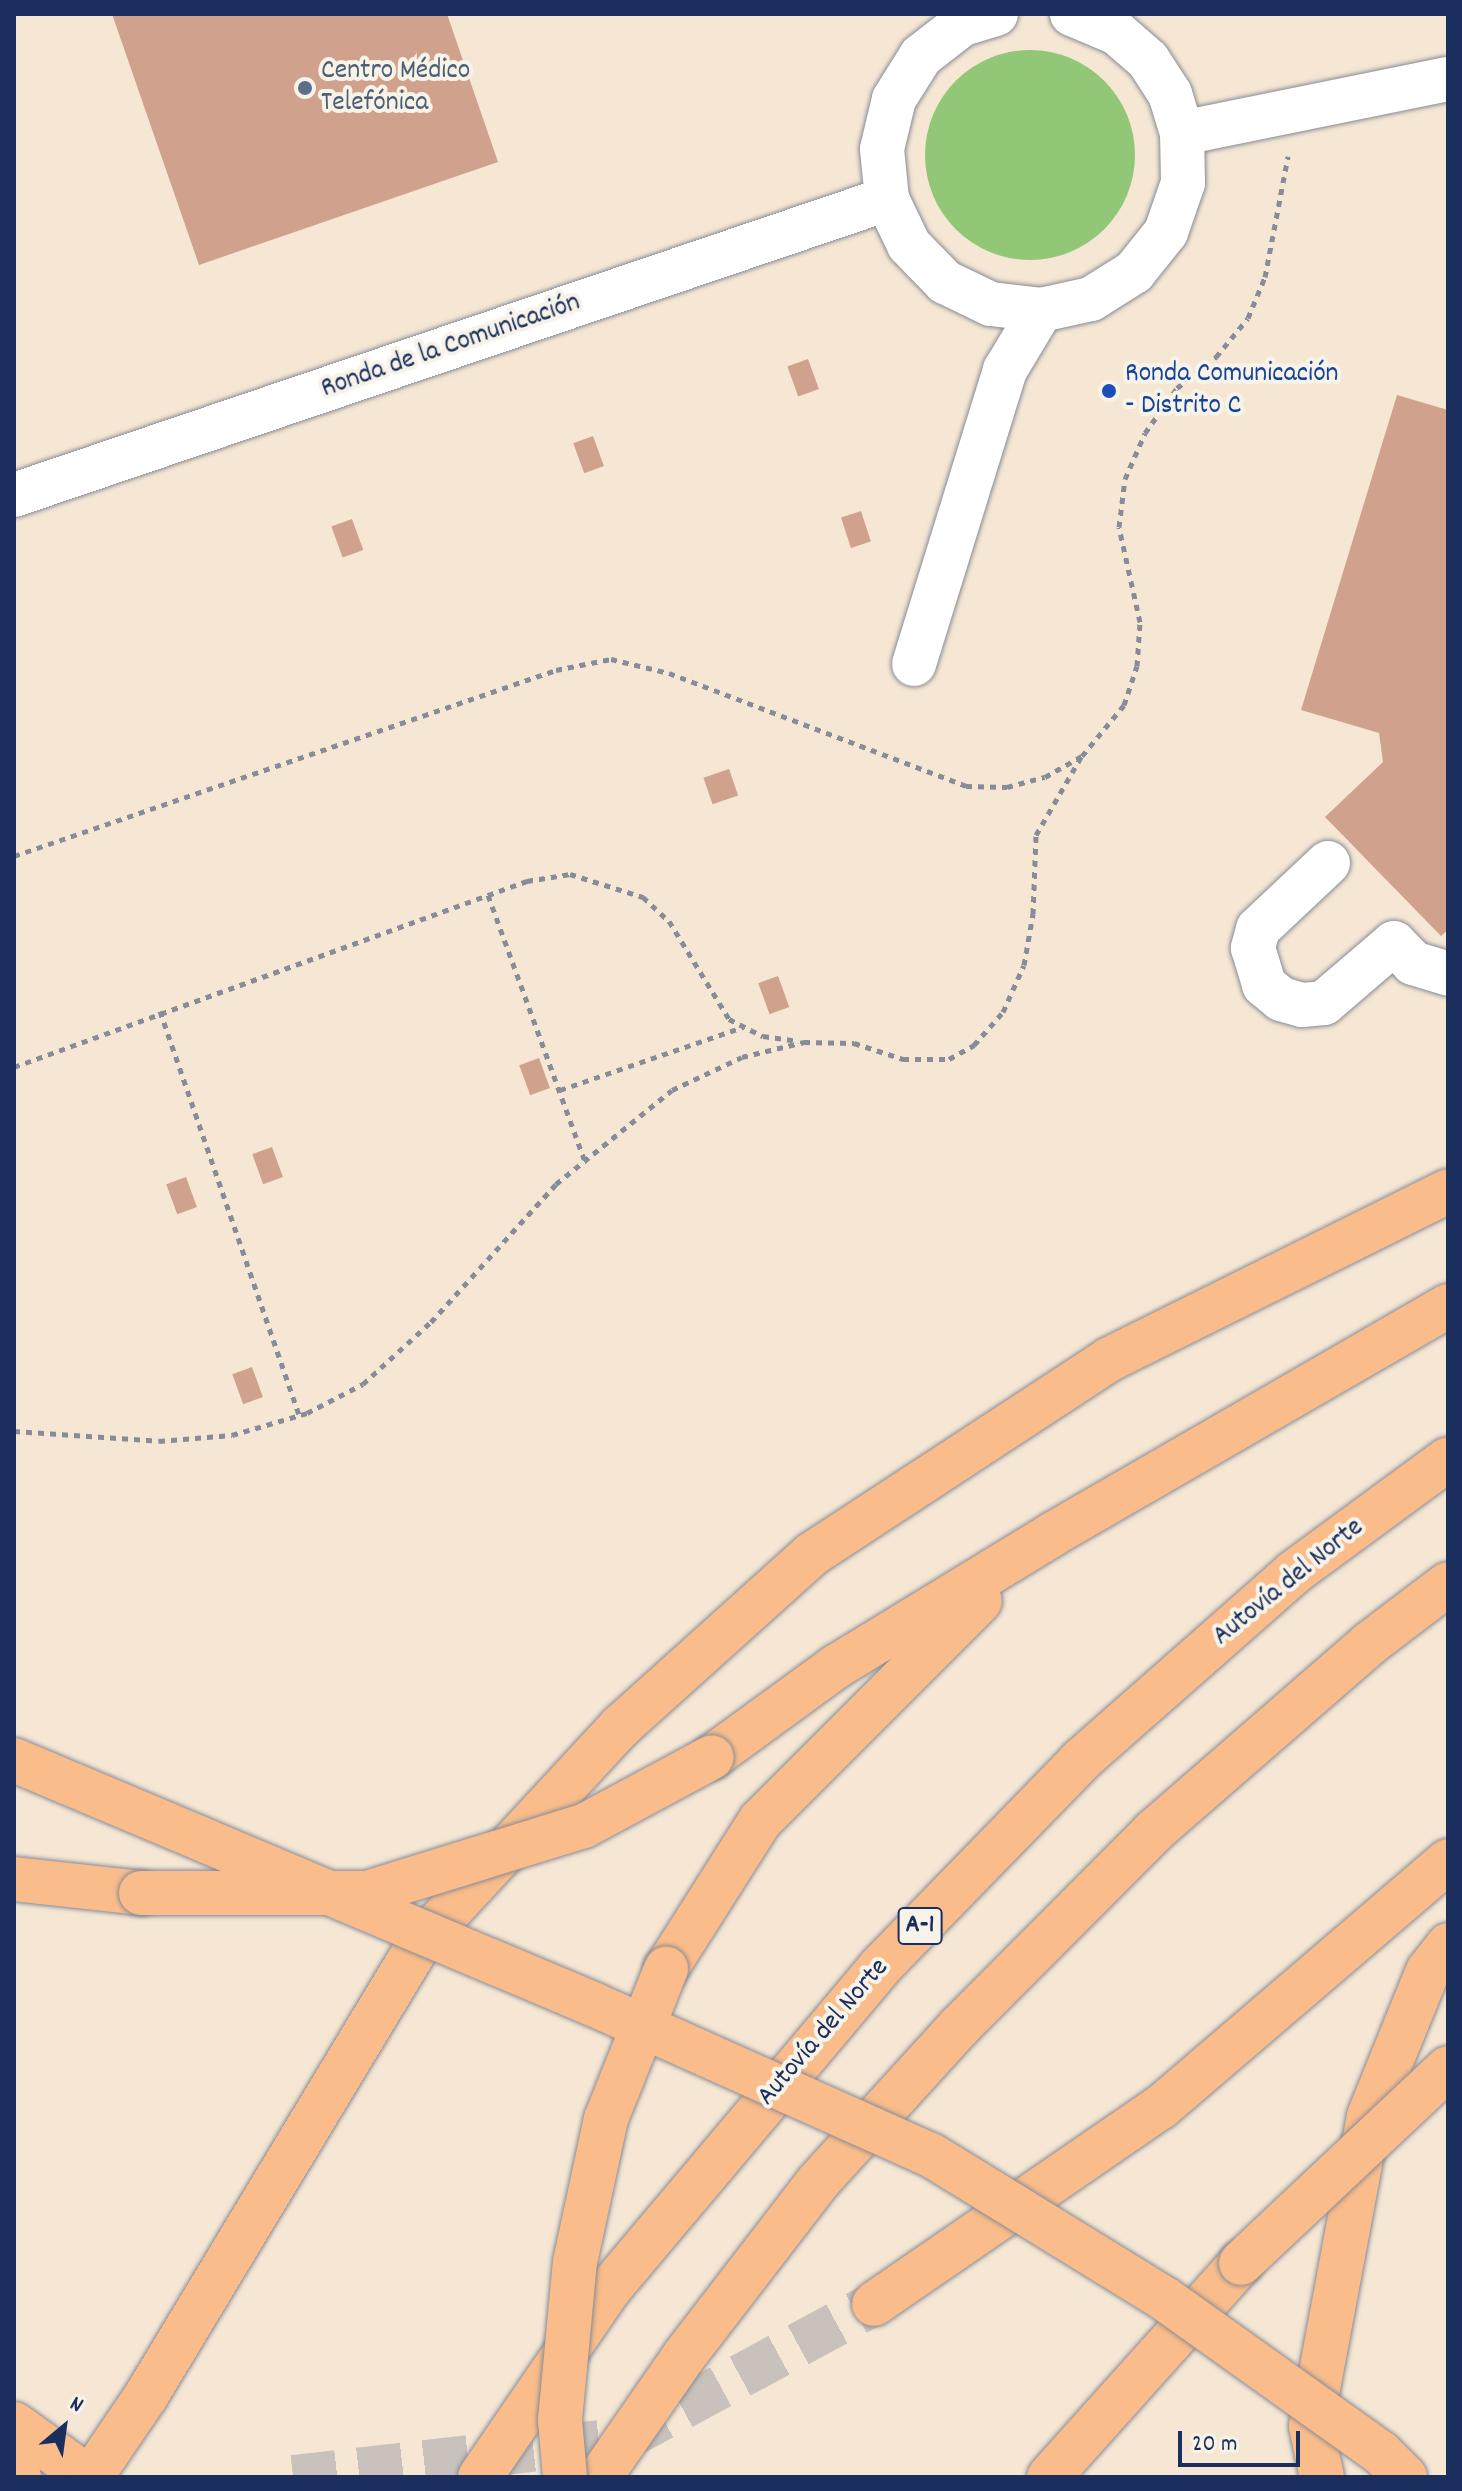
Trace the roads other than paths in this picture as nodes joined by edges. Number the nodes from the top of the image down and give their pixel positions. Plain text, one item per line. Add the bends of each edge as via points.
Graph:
1 (996, 14) edge
2 (1072, 14) edge
3 (1120, 24) edge
4 (1448, 79) edge
5 (1182, 133) junction
6 (887, 199) junction
7 (1041, 310) junction
8 (14, 495) edge
9 (914, 664) dead end
10 (1328, 863) dead end
11 (1448, 974) edge
12 (1448, 1191) edge
13 (1448, 1306) edge
14 (1448, 1459) edge
15 (1053, 1534) junction
16 (1448, 1584) edge
17 (14, 1760) edge
18 (1448, 1861) edge
19 (14, 1879) edge
20 (1448, 1945) edge
21 (1448, 2068) edge
22 (874, 2304) tunnel mouth
23 (14, 2424) edge
24 (14, 2465) edge
25 (19, 2477) edge
26 (89, 2477) edge
27 (480, 2477) edge
28 (565, 2477) edge
29 (600, 2477) edge
30 (1049, 2477) edge
31 (1322, 2477) edge
32 (1405, 2477) edge

1 - 6 street via 961,25 921,56 894,99 882,149
2 - 3 street
3 - 5 street via 1170,94
4 - 5 street
5 - 7 street via 1183,183 1166,232 1142,262 1091,299
6 - 7 street via 909,245 945,282 991,304
6 - 8 street, Ronda de la Comunicación
7 - 9 street via 1005,370
10 - 11 street via 1258,929 1255,968 1264,985 1281,999 1302,1005 1324,1003 1394,943 1413,963
12 - 26 highway via 1108,1360 812,1554 620,1727 419,1944 154,2382
13 - 15 highway
14 - 27 highway, Autovía del Norte / A-1 via 1293,1573 1080,1761 879,1968 610,2288
15 - 19 highway, bridge via 837,1666 712,1757 584,1826 367,1893 141,1893
15 - 28 highway, bridge via 910,1666 760,1821 666,1969 606,2119 575,2262 560,2420
16 - 29 highway via 1369,1644 1153,1832 959,2027 817,2183 684,2356
17 - 32 highway, bridge via 595,2005 931,2155 1165,2299 1381,2453
18 - 22 highway via 1161,2107
20 - 31 highway via 1428,1971 1369,2116 1311,2426
21 - 30 highway, bridge via 1241,2263
23 - 26 highway
24 - 25 highway

